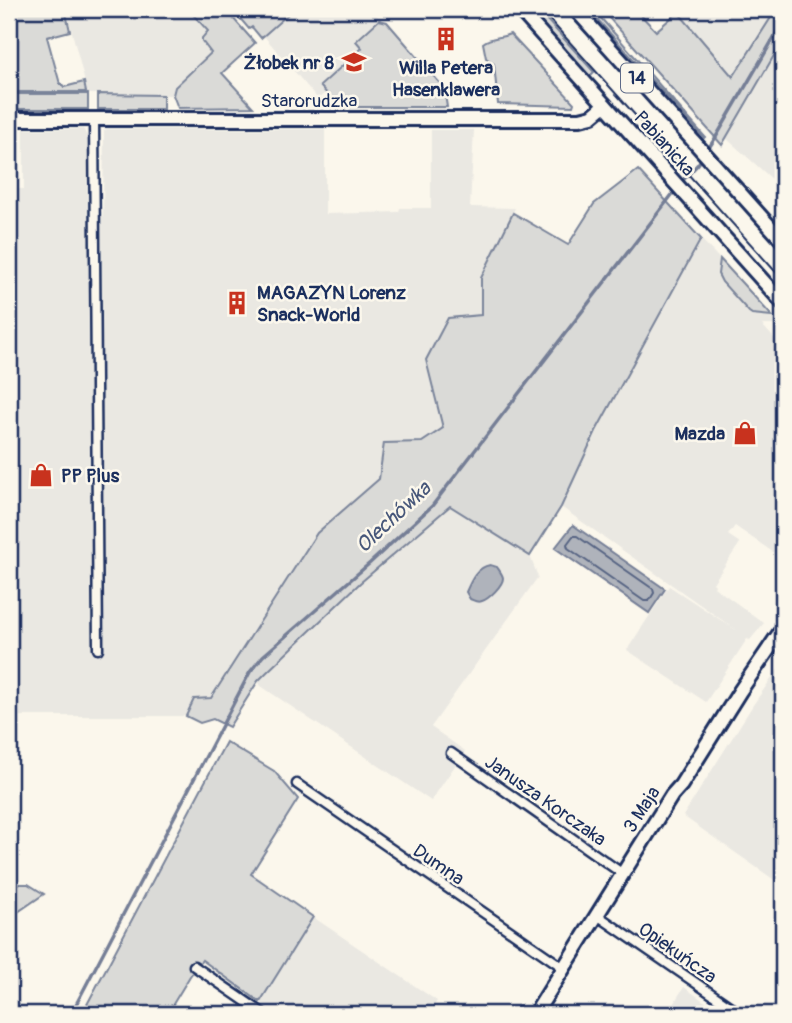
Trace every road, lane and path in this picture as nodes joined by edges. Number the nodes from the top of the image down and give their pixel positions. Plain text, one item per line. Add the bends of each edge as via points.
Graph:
1 (519, 9) edge
2 (575, 9) edge
3 (605, 105) junction
4 (9, 119) edge
5 (94, 119) junction
6 (783, 241) edge
7 (783, 303) edge
8 (783, 628) edge
9 (98, 649) dead end
10 (451, 753) dead end
11 (297, 784) dead end
12 (623, 874) junction
13 (597, 915) junction
14 (194, 965) dead end
15 (564, 968) junction
16 (542, 1012) edge
17 (264, 1014) edge
18 (741, 1014) edge

1 - 3 street, Pabianicka / 14
2 - 6 street, Pabianicka / 14
3 - 5 street, Starorudzka via 580,119
3 - 7 street, Pabianicka / 14
4 - 5 street, Starorudzka
5 - 9 street
8 - 12 street, 3 Maja
10 - 12 street, Janusza Korczaka
11 - 15 street, Dumna
12 - 13 street, 3 Maja
13 - 15 street, 3 Maja
13 - 18 street, Opiekuńcza
14 - 17 street
15 - 16 street, 3 Maja

